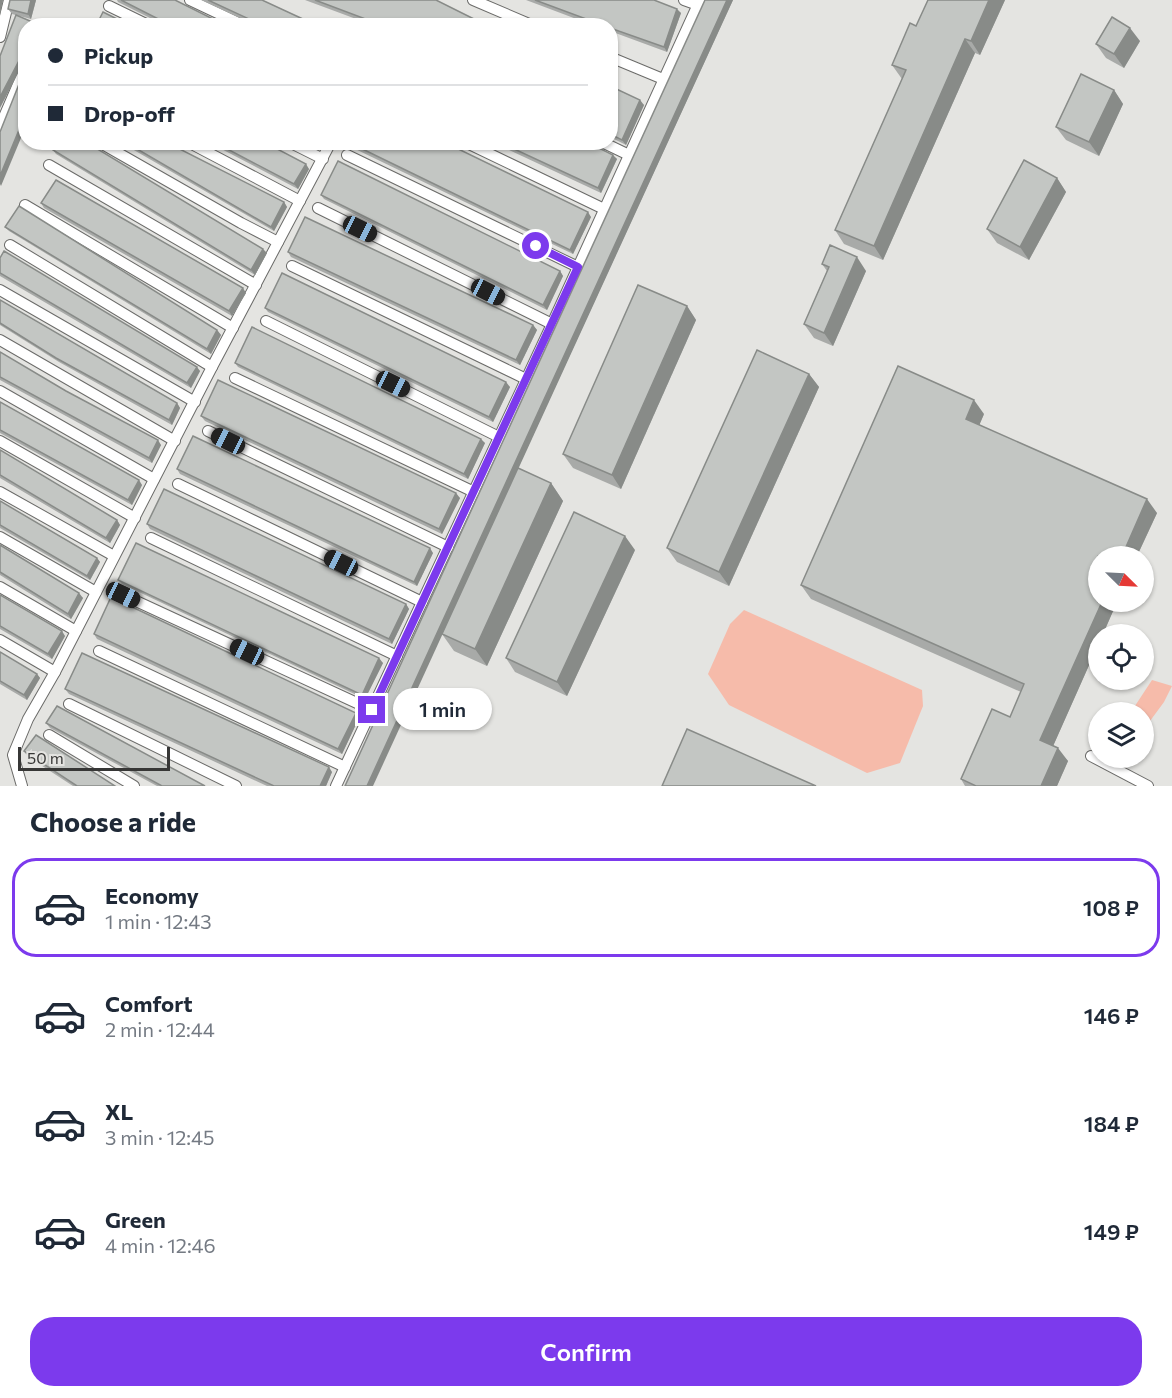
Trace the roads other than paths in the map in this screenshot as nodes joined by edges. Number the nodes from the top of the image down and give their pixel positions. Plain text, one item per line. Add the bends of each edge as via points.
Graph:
1 (9, 0) edge
2 (190, 0) edge
3 (473, 0) edge
4 (684, 0) edge
5 (699, 2) edge
6 (109, 6) dead end
7 (134, 18) edge
8 (228, 18) edge
9 (515, 18) edge
10 (0, 37) edge
11 (618, 60) edge
12 (663, 79) junction
13 (18, 84) edge
14 (0, 126) edge
15 (113, 150) edge
16 (203, 150) edge
17 (305, 150) edge
18 (327, 150) edge
19 (482, 150) edge
20 (618, 150) edge
21 (347, 155) dead end
22 (629, 155) junction
23 (323, 159) junction
24 (49, 165) dead end
25 (300, 201) junction
26 (25, 205) dead end
27 (318, 208) dead end
28 (604, 209) junction
29 (279, 242) junction
30 (10, 245) dead end
31 (292, 266) dead end
32 (578, 267) junction
33 (256, 285) junction
34 (0, 290) edge
35 (266, 321) dead end
36 (552, 324) junction
37 (233, 328) junction
38 (0, 340) edge
39 (212, 367) junction
40 (235, 378) dead end
41 (526, 379) junction
42 (0, 391) edge
43 (195, 402) junction
44 (208, 431) dead end
45 (499, 437) junction
46 (0, 441) edge
47 (175, 441) junction
48 (154, 479) junction
49 (178, 484) dead end
50 (0, 492) edge
51 (474, 492) junction
52 (135, 518) junction
53 (0, 537) edge
54 (151, 538) dead end
55 (448, 547) junction
56 (114, 556) junction
57 (0, 587) edge
58 (96, 592) junction
59 (123, 595) dead end
60 (422, 602) junction
61 (76, 631) junction
62 (0, 640) edge
63 (99, 651) dead end
64 (397, 656) junction
65 (55, 672) junction
66 (69, 704) dead end
67 (372, 710) junction
68 (49, 735) dead end
69 (345, 767) junction
70 (1114, 768) edge
71 (22, 786) edge
72 (134, 786) edge
73 (236, 786) edge
74 (336, 786) edge
75 (1148, 786) edge

1 - 10 lane
2 - 8 lane
3 - 9 lane
4 - 5 lane
5 - 12 lane
6 - 7 lane
11 - 12 lane
12 - 22 lane
13 - 14 lane
15 - 29 lane
16 - 25 lane
17 - 23 lane
18 - 23 lane
19 - 28 lane
20 - 22 lane
21 - 32 lane
22 - 28 lane
23 - 25 lane
24 - 33 lane
25 - 29 lane
26 - 37 lane
27 - 36 lane
28 - 32 lane
29 - 33 lane
30 - 39 lane
31 - 41 lane
32 - 36 lane
33 - 37 lane
34 - 43 lane
35 - 45 lane
36 - 41 lane
37 - 39 lane
38 - 47 lane
39 - 43 lane
40 - 51 lane
41 - 45 lane
42 - 48 lane
43 - 47 lane
44 - 55 lane
45 - 51 lane
46 - 52 lane
47 - 48 lane
48 - 52 lane
49 - 60 lane
50 - 56 lane
51 - 55 lane
52 - 56 lane
53 - 58 lane
54 - 64 lane
55 - 60 lane
56 - 58 lane
57 - 61 lane
58 - 61 lane
59 - 67 lane
60 - 64 lane
61 - 65 lane
62 - 65 lane
63 - 69 lane
64 - 67 lane
65 - 71 lane via 13,755
66 - 73 lane
67 - 69 lane
68 - 72 lane
69 - 74 lane
70 - 75 lane

